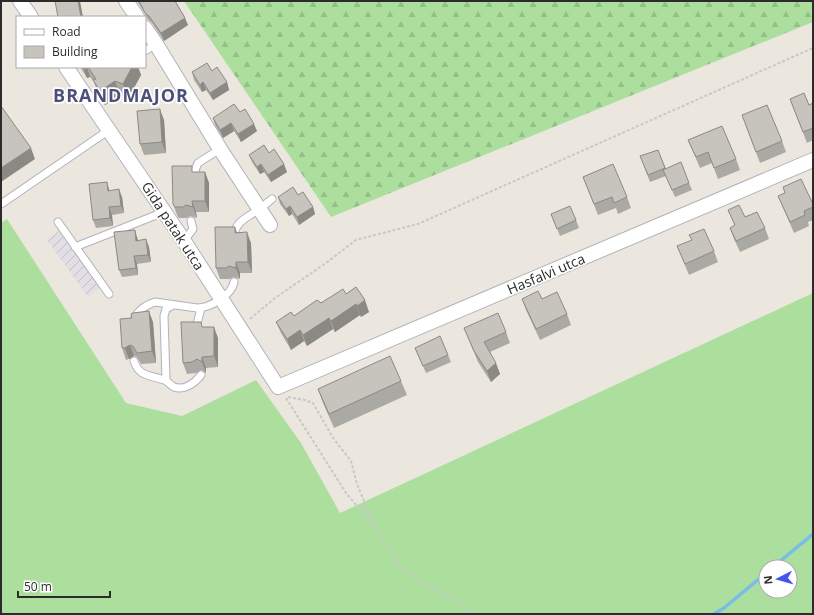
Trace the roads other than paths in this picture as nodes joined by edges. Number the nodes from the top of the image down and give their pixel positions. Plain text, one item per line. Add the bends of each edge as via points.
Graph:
1 (20, 1) edge
2 (126, 1) edge
3 (30, 16) edge
4 (136, 16) edge
5 (146, 31) edge
6 (151, 47) edge
7 (67, 68) edge
8 (110, 130) junction
9 (220, 149) junction
10 (813, 160) edge
11 (194, 173) edge
12 (272, 199) dead end
13 (1, 204) edge
14 (260, 209) junction
15 (164, 212) junction
16 (191, 221) dead end
17 (58, 222) dead end
18 (270, 225) dead end
19 (234, 234) edge
20 (184, 241) junction
21 (76, 247) junction
22 (234, 282) dead end
23 (109, 294) dead end
24 (221, 300) junction
25 (173, 305) junction
26 (201, 308) junction
27 (134, 320) edge
28 (196, 328) edge
29 (134, 361) dead end
30 (201, 375) dead end
31 (166, 380) junction
32 (278, 387) joint

1 - 3 street
2 - 4 street
5 - 6 street
6 - 9 street
7 - 8 street, Gida patak utca
8 - 13 lane
8 - 15 street, Gida patak utca
9 - 11 lane via 198,163
9 - 14 street
10 - 32 street, Hasfalvi utca
12 - 14 lane
14 - 18 street
14 - 19 lane via 241,221
15 - 20 street, Gida patak utca
15 - 21 lane
16 - 20 lane via 193,229
17 - 21 lane
20 - 24 street, Gida patak utca
21 - 23 lane
22 - 24 lane via 232,290
24 - 26 lane
24 - 32 street, Gida patak utca
25 - 26 lane
25 - 27 lane via 151,303 137,313
25 - 31 lane via 166,309 164,316
26 - 28 lane
29 - 31 lane via 142,373
30 - 31 lane via 196,382 181,388

